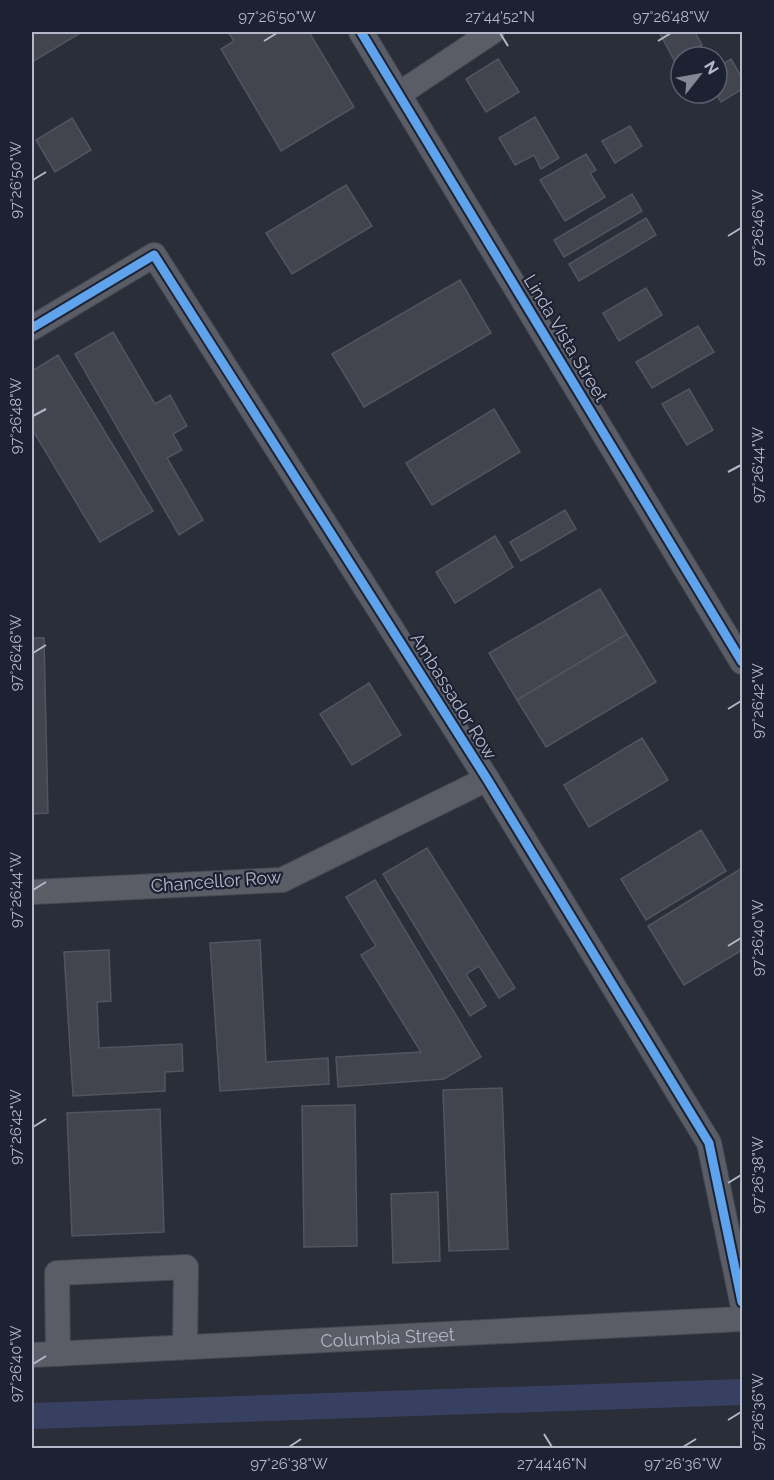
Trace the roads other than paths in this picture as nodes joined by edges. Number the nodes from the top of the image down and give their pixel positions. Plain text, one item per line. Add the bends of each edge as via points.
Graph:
1 (361, 32) edge
2 (492, 32) edge
3 (399, 94) junction
4 (32, 328) edge
5 (742, 662) edge
6 (487, 779) junction
7 (32, 892) edge
8 (742, 1302) edge
9 (742, 1319) edge
10 (185, 1347) junction
11 (58, 1354) junction
12 (32, 1355) edge

1 - 3 street, Linda Vista Street
2 - 3 street
3 - 5 street, Linda Vista Street
4 - 6 street, Ambassador Row via 154,255
6 - 7 street, Chancellor Row via 282,880
6 - 8 street, Ambassador Row via 710,1143
9 - 10 street, Columbia Street
10 - 11 street, Columbia Street
10 - 11 street via 186,1267 57,1273
11 - 12 street, Columbia Street

